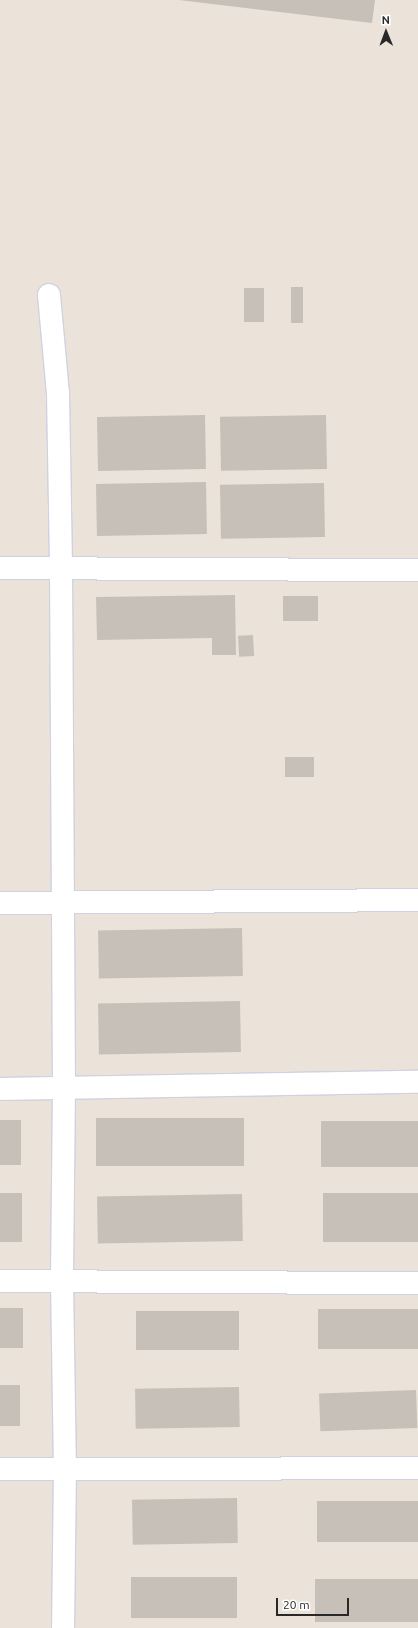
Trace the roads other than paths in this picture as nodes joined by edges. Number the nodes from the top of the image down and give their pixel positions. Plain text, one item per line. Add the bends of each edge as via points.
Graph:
1 (49, 295) dead end
2 (62, 567) junction
3 (0, 568) edge
4 (418, 570) edge
5 (418, 900) edge
6 (0, 903) edge
7 (64, 903) junction
8 (418, 1082) edge
9 (64, 1087) junction
10 (0, 1089) edge
11 (0, 1281) edge
12 (62, 1281) junction
13 (418, 1283) edge
14 (418, 1468) edge
15 (0, 1469) edge
16 (65, 1469) junction
17 (63, 1628) edge

1 - 2 street via 58,393
2 - 3 street
2 - 4 street
2 - 7 street
5 - 7 street
6 - 7 street
7 - 9 street
8 - 9 street
9 - 10 street
9 - 12 street
11 - 12 street
12 - 13 street
12 - 16 street
14 - 16 street
15 - 16 street
16 - 17 street

